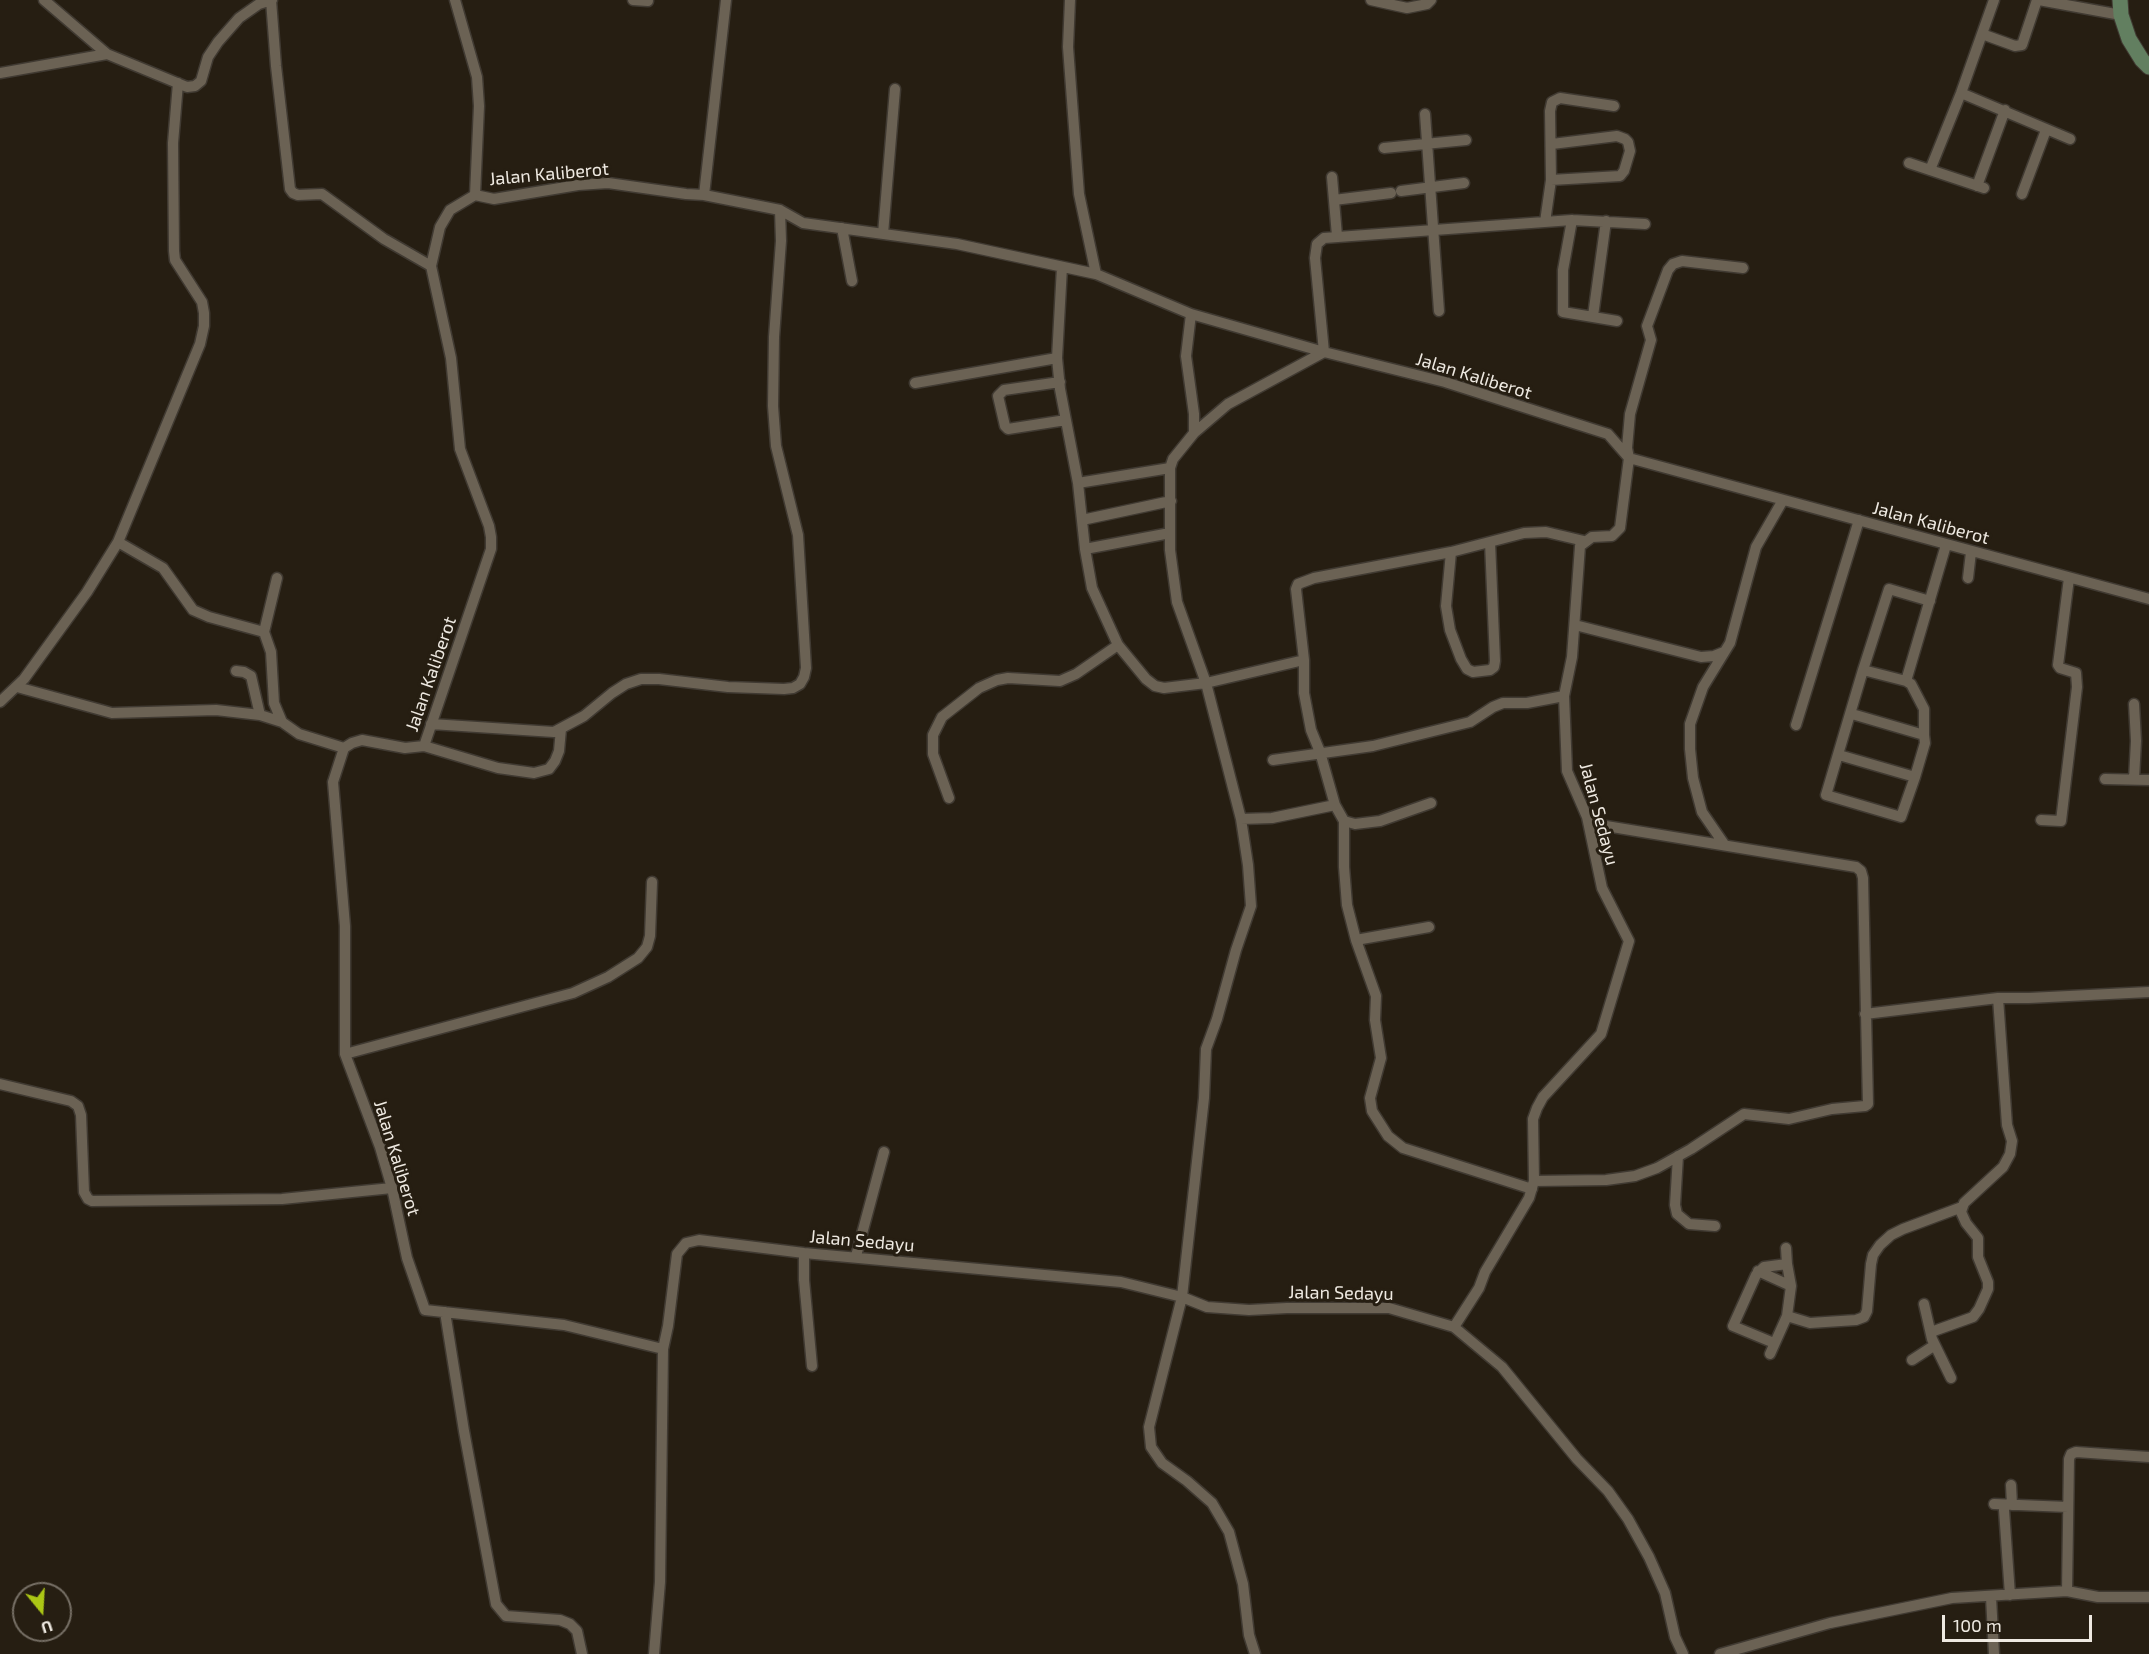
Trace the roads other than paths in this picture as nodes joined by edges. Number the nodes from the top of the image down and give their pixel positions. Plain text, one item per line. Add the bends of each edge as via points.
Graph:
1 (44, 0) edge
2 (271, 0) edge
3 (455, 0) edge
4 (633, 0) edge
5 (726, 0) edge
6 (1070, 0) edge
7 (1371, 0) edge
8 (1431, 0) edge
9 (1994, 0) edge
10 (2038, 0) edge
11 (648, 1) edge
12 (2121, 8) edge
13 (1982, 34) junction
14 (107, 54) junction
15 (2149, 67) edge
16 (0, 73) edge
17 (178, 83) junction
18 (895, 89) dead end
19 (1961, 93) junction
20 (1614, 106) dead end
21 (2005, 110) junction
22 (1425, 114) dead end
23 (2046, 130) junction
24 (2070, 139) dead end
25 (1466, 140) dead end
26 (1427, 144) junction
27 (1552, 144) junction
28 (1384, 148) dead end
29 (1909, 163) dead end
30 (1930, 170) junction
31 (1332, 177) dead end
32 (1551, 180) junction
33 (1464, 183) dead end
34 (1430, 188) junction
35 (2022, 194) dead end
36 (475, 195) junction
37 (704, 195) junction
38 (1334, 200) junction
39 (780, 210) junction
40 (1572, 220) junction
41 (1606, 221) junction
42 (1545, 222) junction
43 (1645, 225) dead end
44 (842, 228) junction
45 (1432, 231) junction
46 (883, 234) junction
47 (1336, 236) junction
48 (431, 266) junction
49 (1062, 267) junction
50 (1743, 268) dead end
51 (1096, 274) junction
52 (852, 281) dead end
53 (1439, 311) dead end
54 (1191, 314) junction
55 (1593, 316) junction
56 (1617, 321) dead end
57 (1324, 352) junction
58 (1057, 358) junction
59 (1060, 382) junction
60 (915, 383) dead end
61 (1066, 420) junction
62 (1194, 433) junction
63 (1629, 458) junction
64 (1170, 468) junction
65 (1078, 483) junction
66 (1783, 500) junction
67 (1171, 501) junction
68 (1082, 520) junction
69 (1859, 520) junction
70 (1170, 533) junction
71 (1584, 541) junction
72 (118, 542) junction
73 (1490, 542) junction
74 (1946, 545) junction
75 (1085, 549) junction
76 (1452, 552) junction
77 (1971, 552) junction
78 (277, 578) dead end
79 (1968, 578) dead end
80 (2069, 578) junction
81 (2149, 599) edge
82 (1930, 601) junction
83 (1575, 625) junction
84 (264, 632) junction
85 (1118, 645) junction
86 (1724, 652) junction
87 (1304, 660) junction
88 (1863, 670) junction
89 (236, 671) dead end
90 (1906, 681) junction
91 (1206, 683) junction
92 (17, 687) junction
93 (1564, 696) junction
94 (0, 702) edge
95 (2134, 704) dead end
96 (1852, 714) junction
97 (260, 715) junction
98 (282, 722) junction
99 (431, 724) junction
100 (1796, 725) dead end
101 (561, 729) junction
102 (1924, 735) junction
103 (424, 746) junction
104 (344, 748) junction
105 (1320, 752) junction
106 (1839, 755) junction
107 (1273, 760) dead end
108 (1915, 777) junction
109 (2105, 779) dead end
110 (2134, 780) junction
111 (2149, 780) edge
112 (949, 798) dead end
113 (1431, 803) dead end
114 (1335, 806) junction
115 (1587, 817) junction
116 (1241, 819) junction
117 (2041, 820) dead end
118 (1344, 821) junction
119 (1724, 844) junction
120 (652, 882) dead end
121 (1429, 927) dead end
122 (1356, 940) junction
123 (2149, 992) edge
124 (1998, 998) junction
125 (1864, 1014) junction
126 (345, 1054) junction
127 (0, 1084) edge
128 (884, 1152) dead end
129 (1678, 1156) junction
130 (1533, 1185) junction
131 (392, 1188) junction
132 (1962, 1207) junction
133 (1715, 1226) dead end
134 (1786, 1248) dead end
135 (804, 1253) junction
136 (856, 1257) junction
137 (1787, 1264) junction
138 (1758, 1271) junction
139 (1791, 1286) junction
140 (1182, 1297) junction
141 (1924, 1304) dead end
142 (445, 1312) junction
143 (1787, 1316) junction
144 (1454, 1327) junction
145 (1930, 1332) junction
146 (1774, 1343) junction
147 (1935, 1345) junction
148 (663, 1349) junction
149 (1770, 1354) dead end
150 (1912, 1360) dead end
151 (812, 1366) dead end
152 (1951, 1378) dead end
153 (2149, 1457) edge
154 (2011, 1485) dead end
155 (2003, 1506) junction
156 (2068, 1507) junction
157 (2067, 1591) junction
158 (2010, 1595) junction
159 (1991, 1597) junction
160 (2149, 1597) edge
161 (1737, 1651) edge
162 (655, 1653) edge
163 (582, 1654) edge
164 (1255, 1654) edge
165 (1683, 1654) edge
166 (1720, 1654) edge
167 (1994, 1654) edge

1 - 14 street
2 - 17 street via 239,18 218,42 208,57 201,81 187,87
2 - 48 street via 290,189 298,195 322,194
3 - 36 street via 477,77
4 - 11 street
5 - 37 street
6 - 51 street via 1068,47 1079,194
7 - 8 street via 1407,8
9 - 13 street
10 - 12 street
10 - 13 street via 2022,45 2017,47
12 - 15 main road via 2129,39
13 - 19 street
14 - 16 street
14 - 17 street
17 - 72 street via 173,143 174,251 202,302 204,326
18 - 46 street
19 - 21 street
19 - 30 street
20 - 27 street via 1566,99 1552,102
21 - 23 street
21 - 30 street via 1980,187
22 - 26 street
23 - 24 street
23 - 35 street
25 - 26 street
26 - 28 street
26 - 34 street
27 - 32 street
27 - 32 street via 1617,136 1628,142 1630,151 1620,176
29 - 30 street
31 - 38 street
32 - 42 street
33 - 34 street
34 - 38 street
34 - 45 street
36 - 37 street, Jalan Kaliberot via 494,199 608,183
36 - 48 street, Jalan Kaliberot via 450,210 440,227
37 - 39 street, Jalan Kaliberot
38 - 47 street
39 - 44 street, Jalan Kaliberot via 803,223
39 - 101 street via 773,406 776,446 798,535 804,677 800,684 784,690 641,679 626,684
40 - 41 street
40 - 42 street
40 - 55 street via 1563,270 1563,312
41 - 43 street
41 - 55 street
42 - 45 street
44 - 46 street, Jalan Kaliberot
44 - 52 street
45 - 47 street
45 - 53 street
46 - 49 street, Jalan Kaliberot via 957,244
47 - 57 street via 1319,240 1316,250
48 - 99 street, Jalan Kaliberot via 451,358 460,449 491,537
49 - 51 street, Jalan Kaliberot
49 - 58 street
50 - 63 street via 1682,261 1668,270 1647,326 1651,340 1630,414
51 - 54 street, Jalan Kaliberot
54 - 57 street, Jalan Kaliberot
54 - 62 street via 1186,356
55 - 56 street
57 - 62 street via 1228,404
57 - 63 street, Jalan Kaliberot via 1445,382 1608,434
58 - 59 street
58 - 60 street
59 - 61 street
59 - 61 street via 1004,390 998,396 1008,429
61 - 65 street
62 - 64 street
63 - 66 street, Jalan Kaliberot
63 - 71 street via 1620,528 1612,536
64 - 65 street
64 - 67 street
65 - 68 street
66 - 69 street, Jalan Kaliberot
66 - 86 street via 1756,547 1730,643
67 - 68 street
67 - 70 street
68 - 75 street
69 - 74 street, Jalan Kaliberot
69 - 100 street
70 - 75 street
70 - 91 street via 1177,602
71 - 73 street via 1536,532
71 - 83 street, Jalan Sedayu via 1578,554
72 - 84 street via 163,568 193,610
72 - 92 street via 87,592
73 - 76 street
73 - 76 street via 1495,661 1490,670 1467,669 1450,630 1446,606
74 - 77 street, Jalan Kaliberot
74 - 82 street
75 - 85 street via 1093,591
76 - 87 street via 1298,584
77 - 79 street
77 - 80 street, Jalan Kaliberot
78 - 84 street
80 - 81 street, Jalan Kaliberot
80 - 117 street via 2058,663 2060,668 2076,673 2077,687 2061,821
82 - 88 street via 1889,589
82 - 90 street
83 - 86 street via 1701,657
83 - 93 street, Jalan Sedayu
84 - 98 street via 271,652 274,703
85 - 91 street via 1155,686 1178,688
85 - 112 street via 1060,681 997,680 979,688 942,717 933,735 933,754
86 - 119 street via 1703,687 1690,724 1693,778 1702,812
87 - 91 street
87 - 105 street via 1304,693
88 - 90 street
88 - 96 street
89 - 97 street via 251,676
90 - 102 street via 1924,709
91 - 116 street
92 - 94 street
92 - 97 street via 112,713 216,710
93 - 105 street via 1527,704 1503,703 1470,722 1373,746
93 - 115 street, Jalan Sedayu via 1567,771
95 - 110 street
96 - 102 street
96 - 106 street
97 - 98 street
98 - 104 street via 299,734
99 - 101 street via 534,733
99 - 103 street, Jalan Kaliberot
101 - 103 street via 555,761 549,769 534,773 498,768
102 - 108 street
103 - 104 street, Jalan Kaliberot via 405,748 362,740
104 - 126 street, Jalan Kaliberot via 333,788 345,926
105 - 107 street
105 - 114 street
106 - 108 street
106 - 108 street via 1826,795 1901,817
109 - 110 street
110 - 111 street
113 - 118 street via 1380,821
114 - 116 street via 1272,818
114 - 118 street
115 - 119 street via 1606,826
115 - 130 street, Jalan Sedayu via 1602,888 1629,940 1601,1034 1537,1108 1533,1119
116 - 140 street via 1251,906 1206,1049
118 - 122 street via 1346,896
119 - 125 street via 1861,871
120 - 126 street via 647,947 638,958 608,976 573,993
121 - 122 street
122 - 130 street via 1376,996 1381,1058 1370,1105 1388,1136 1412,1152
123 - 124 street
124 - 125 street
124 - 132 street via 2010,1154 2003,1167
125 - 129 street via 1867,1105 1789,1119 1744,1114
126 - 131 street, Jalan Kaliberot
127 - 131 street via 78,1106 84,1192 92,1201 282,1199
128 - 136 street
129 - 130 street via 1635,1176
129 - 133 street via 1677,1214 1689,1224
130 - 144 street, Jalan Sedayu
131 - 142 street, Jalan Kaliberot via 407,1258 425,1310
132 - 143 street via 1903,1229 1880,1245 1873,1255 1864,1317 1810,1323
132 - 145 street via 1962,1218 1978,1238 1978,1257 1988,1289 1972,1317
134 - 137 street
135 - 136 street, Jalan Sedayu
135 - 148 street, Jalan Sedayu via 699,1240 686,1243 677,1254
135 - 151 street
136 - 140 street, Jalan Sedayu via 1120,1282
137 - 138 street
137 - 139 street
138 - 139 street
138 - 146 street via 1732,1326
139 - 143 street
140 - 144 street, Jalan Sedayu via 1207,1307 1249,1311 1389,1308
140 - 164 street via 1149,1427 1151,1447 1162,1463 1212,1503 1229,1532
141 - 145 street
142 - 148 street, Jalan Kaliberot via 564,1325
142 - 163 street via 496,1604 506,1616 570,1624 577,1631
143 - 146 street
144 - 165 street via 1502,1367 1628,1519 1665,1593
145 - 147 street
146 - 149 street
147 - 150 street
147 - 152 street
148 - 162 street, Jalan Sedayu via 660,1582
153 - 156 street via 2074,1452 2069,1459
154 - 155 street
155 - 156 street
155 - 158 street
156 - 157 street
157 - 158 street
157 - 160 street via 2098,1597
158 - 159 street
159 - 161 street via 1952,1598 1841,1621
159 - 167 street
161 - 166 street

